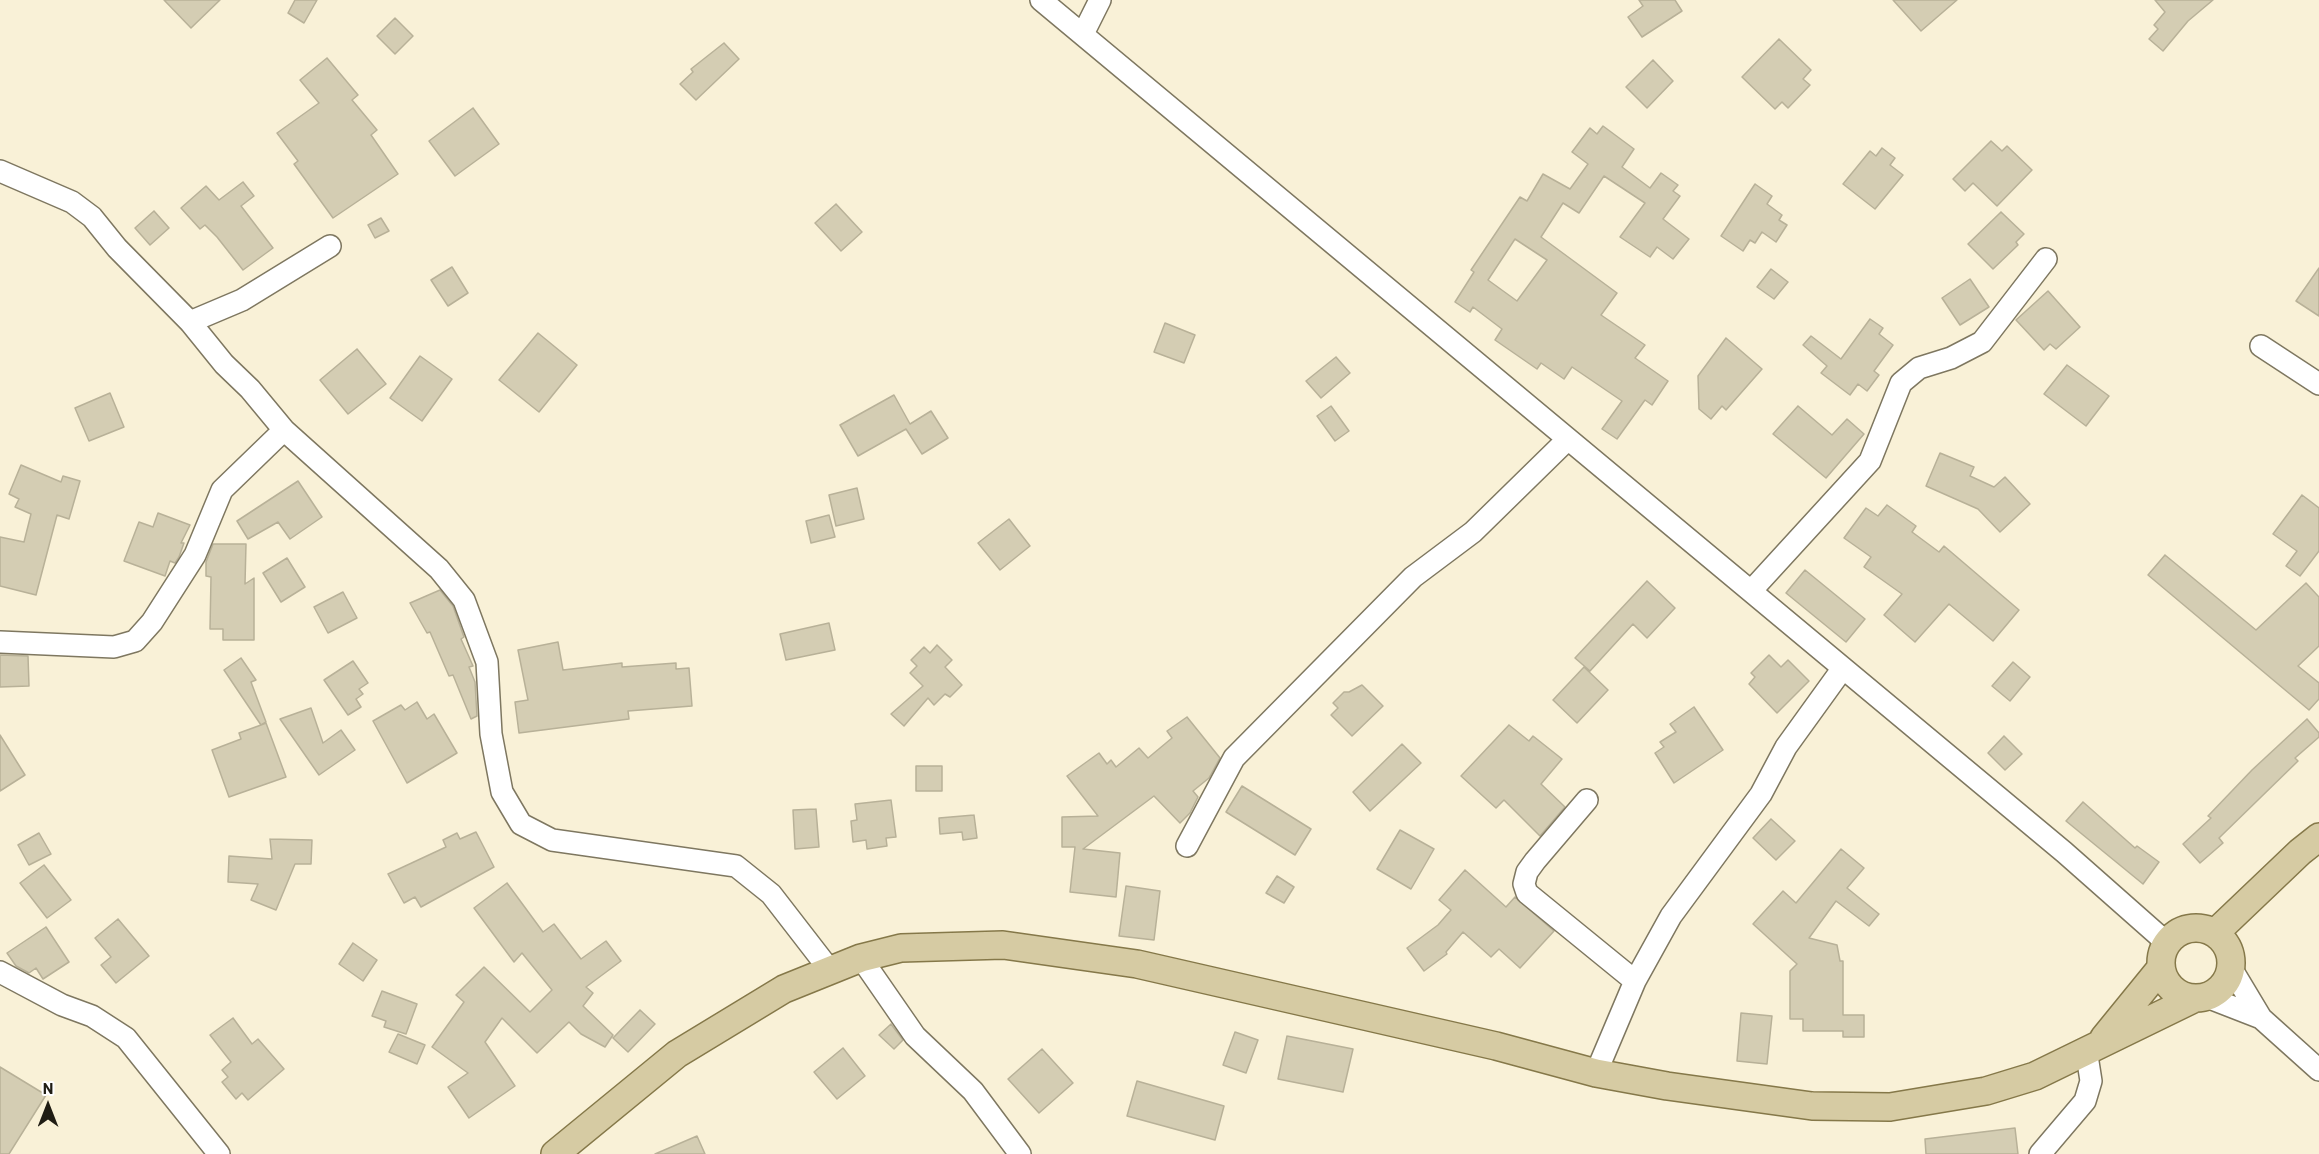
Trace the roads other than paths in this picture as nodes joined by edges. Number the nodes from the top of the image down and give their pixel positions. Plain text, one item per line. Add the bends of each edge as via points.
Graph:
1 (1041, 0) edge
2 (1101, 0) edge
3 (1083, 34) junction
4 (0, 171) edge
5 (330, 246) dead end
6 (2046, 259) dead end
7 (190, 322) junction
8 (2260, 346) dead end
9 (2319, 384) edge
10 (284, 430) junction
11 (1568, 439) junction
12 (1751, 591) junction
13 (0, 642) edge
14 (1843, 668) junction
15 (1587, 800) dead end
16 (2319, 837) edge
17 (1187, 846) dead end
18 (2215, 933) junction
19 (2164, 955) junction
20 (861, 957) junction
21 (2231, 968) junction
22 (829, 969) junction
23 (0, 972) edge
24 (1635, 981) junction
25 (2200, 998) junction
26 (2261, 1018) junction
27 (2093, 1046) junction
28 (2319, 1070) edge
29 (1596, 1073) junction
30 (219, 1154) edge
31 (555, 1154) edge
32 (1020, 1154) edge
33 (2040, 1154) edge

1 - 3 street
2 - 3 street
3 - 11 street
4 - 7 street via 72,202 92,217
5 - 7 street via 242,300
6 - 12 street via 1982,342 1919,368 1901,383 1870,461
7 - 10 street
8 - 9 street
10 - 13 street via 222,490 195,555 152,622 135,641 114,647
10 - 22 street via 439,569 464,600 487,662 491,734 502,792 521,824 552,840 736,866 771,894
11 - 12 street
11 - 17 street via 1473,532 1413,577 1234,758
12 - 14 street
14 - 19 street via 2064,852
14 - 24 street via 1786,747 1756,802 1671,916
15 - 24 street via 1534,861 1524,884 1527,893
16 - 18 main road
18 - 19 main road via 2195,928 2184,930
18 - 21 main road via 2229,948
19 - 25 main road via 2163,977 2175,992
19 - 27 main road
20 - 22 main road
20 - 29 main road via 902,948 1003,945 1137,964 1485,1043
20 - 32 street via 915,1036 973,1091
21 - 25 main road via 2223,986
21 - 26 street
22 - 31 main road via 784,989 677,1054
23 - 30 street via 62,1005 92,1016 126,1038
24 - 29 street
25 - 26 street
25 - 27 main road
26 - 28 street
27 - 29 main road via 2035,1076 1986,1091 1890,1107 1812,1106
27 - 33 street via 2091,1081 2085,1101

